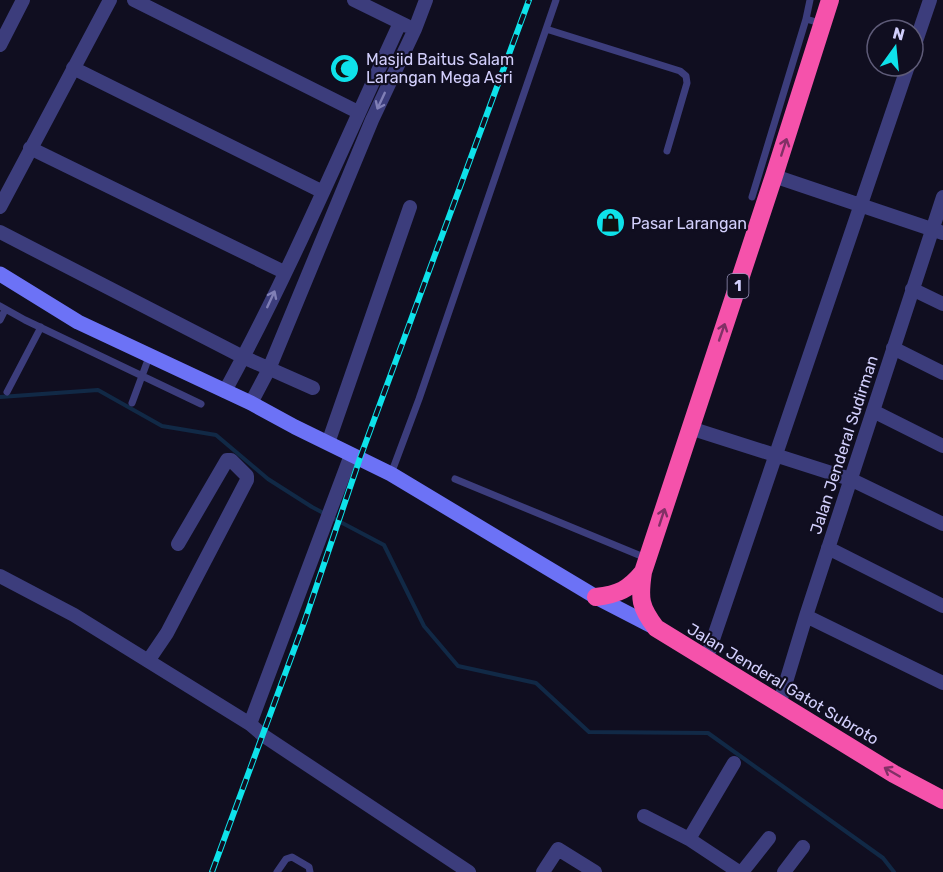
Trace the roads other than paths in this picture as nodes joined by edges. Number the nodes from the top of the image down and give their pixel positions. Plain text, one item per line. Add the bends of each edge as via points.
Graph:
1 (23, 0) edge
2 (110, 0) edge
3 (134, 0) edge
4 (354, 0) edge
5 (426, 0) edge
6 (556, 0) edge
7 (810, 0) edge
8 (830, 0) edge
9 (930, 0) edge
10 (924, 18) edge
11 (814, 21) junction
12 (400, 22) junction
13 (415, 29) junction
14 (546, 29) junction
15 (0, 45) edge
16 (73, 69) junction
17 (904, 78) edge
18 (358, 112) junction
19 (30, 148) junction
20 (667, 151) dead end
21 (774, 177) junction
22 (323, 192) junction
23 (752, 197) dead end
24 (943, 197) edge
25 (861, 205) junction
26 (0, 207) edge
27 (410, 207) dead end
28 (938, 230) edge
29 (0, 232) edge
30 (298, 242) junction
31 (318, 252) junction
32 (284, 272) junction
33 (0, 274) edge
34 (912, 289) junction
35 (943, 304) edge
36 (3, 308) edge
37 (0, 320) edge
38 (41, 327) junction
39 (893, 348) junction
40 (149, 357) junction
41 (243, 357) junction
42 (269, 369) junction
43 (943, 373) edge
44 (142, 375) junction
45 (313, 388) dead end
46 (225, 391) junction
47 (7, 392) dead end
48 (132, 403) dead end
49 (251, 403) junction
50 (201, 404) dead end
51 (873, 411) junction
52 (690, 428) junction
53 (328, 444) junction
54 (943, 446) edge
55 (351, 455) junction
56 (777, 456) junction
57 (391, 474) junction
58 (455, 479) dead end
59 (850, 479) junction
60 (943, 524) edge
61 (178, 544) dead end
62 (828, 548) junction
63 (646, 566) junction
64 (0, 576) edge
65 (596, 597) junction
66 (943, 606) edge
67 (806, 615) junction
68 (656, 628) junction
69 (706, 660) junction
70 (148, 661) junction
71 (943, 683) edge
72 (779, 705) junction
73 (250, 724) junction
74 (734, 763) dead end
75 (943, 800) edge
76 (644, 816) dead end
77 (769, 838) dead end
78 (689, 839) junction
79 (802, 847) dead end
80 (278, 872) edge
81 (310, 872) edge
82 (469, 872) edge
83 (543, 872) edge
84 (595, 872) edge
85 (740, 872) edge
86 (784, 872) edge

1 - 15 street
2 - 16 street
3 - 18 street
4 - 12 street
5 - 13 street
6 - 14 lane
7 - 11 lane
8 - 11 highway, 1
9 - 10 street
21 -> 11 highway, 1
11 - 23 lane
12 - 13 street
12 - 18 street
13 -> 31 street via 372,120
14 - 20 lane via 686,76
14 - 57 lane
16 - 19 street
16 - 22 street
17 - 25 street
18 - 22 street
19 - 26 street
19 - 32 street
21 - 25 street
52 -> 21 highway, 1
22 - 30 street
24 - 28 street, Jalan Jenderal Sudirman
25 - 28 street
25 - 56 street
27 - 53 street
28 - 34 street, Jalan Jenderal Sudirman
29 - 41 street
30 - 31 street
30 - 32 street
31 - 42 street
41 -> 32 street
33 - 40 main road via 78,322
34 - 35 street
34 - 39 street, Jalan Jenderal Sudirman
36 - 37 lane
36 - 38 lane
38 - 44 lane
38 - 47 lane
39 - 43 street
39 - 51 street, Jalan Jenderal Sudirman
40 - 44 lane
40 - 46 main road
41 - 42 street
41 - 46 street
42 - 45 street
42 - 49 street
44 - 48 lane
44 - 50 lane
46 - 49 main road
49 - 53 main road
51 - 54 street
51 - 59 street, Jalan Jenderal Sudirman
52 - 56 street
63 -> 52 highway, 1
53 - 55 main road
55 - 57 main road
55 - 73 street
56 - 59 street
56 - 69 street
57 - 65 main road
58 - 63 lane
59 - 60 street
59 - 62 street, Jalan Jenderal Sudirman
61 - 70 street via 227,460 231,460 247,480 167,633
62 - 66 street
62 - 67 street, Jalan Jenderal Sudirman
63 - 65 highway via 630,587
63 - 68 highway, Jalan Jenderal Gatot Subroto / 1 via 641,600 644,612
64 - 70 street via 74,615
65 - 68 main road
67 - 71 street
67 - 72 street, Jalan Jenderal Sudirman
68 - 69 highway, Jalan Jenderal Gatot Subroto / 1
69 - 72 highway, Jalan Jenderal Gatot Subroto / 1
70 - 73 street
75 -> 72 highway, Jalan Jenderal Gatot Subroto / 1
73 - 82 street
74 - 78 street
76 - 78 street
77 - 85 street
78 - 85 street
79 - 86 street
80 - 81 lane via 286,859 292,857 309,867
83 - 84 street via 558,849

